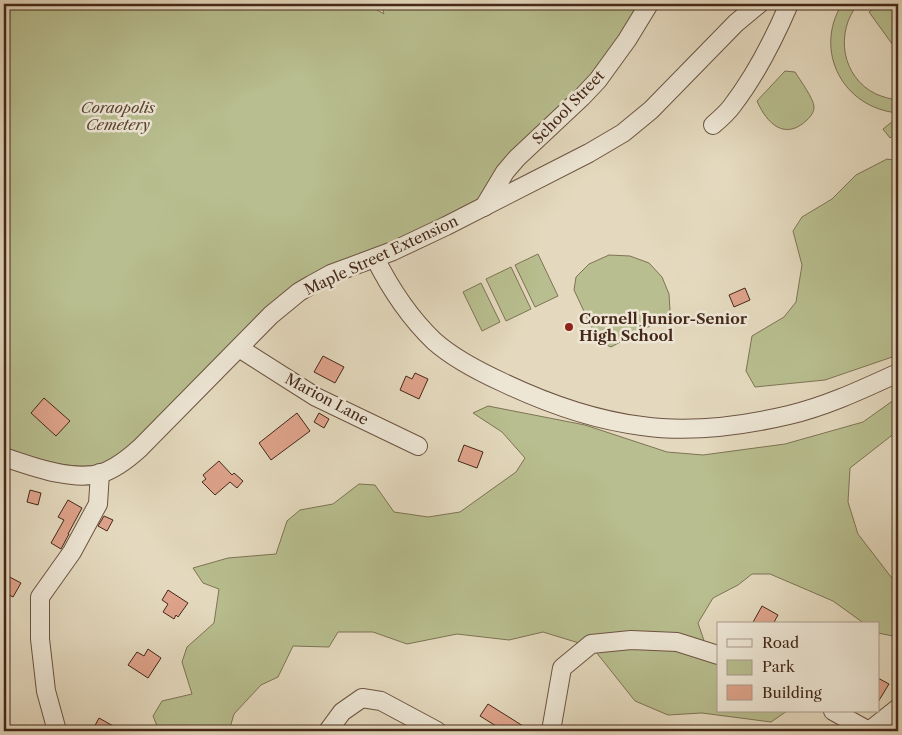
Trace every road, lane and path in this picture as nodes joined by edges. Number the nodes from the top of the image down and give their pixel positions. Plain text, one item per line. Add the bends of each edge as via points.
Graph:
1 (650, 4) edge
2 (759, 4) edge
3 (789, 4) edge
4 (713, 125) dead end
5 (483, 207) junction
6 (375, 258) junction
7 (239, 348) junction
8 (898, 373) edge
9 (418, 446) dead end
10 (4, 457) edge
11 (100, 473) junction
12 (717, 655) edge
13 (898, 708) edge
14 (835, 712) edge
15 (57, 731) edge
16 (328, 731) edge
17 (437, 731) edge
18 (551, 731) edge
19 (869, 731) edge

1 - 5 street, School Street via 598,80 517,158
2 - 5 street, Maple Street Extension via 624,133
3 - 4 street via 748,83
5 - 6 street, Maple Street Extension
6 - 7 street, Maple Street Extension via 331,274 299,292
6 - 8 street via 400,301 434,341 454,356 526,394 604,419 643,427 677,429 742,424 790,415 828,403
7 - 9 street, Marion Lane via 316,397
7 - 11 street, Maple Street Extension via 140,448 121,463
10 - 11 street, Maple Street Extension via 48,471
11 - 15 street via 98,504 72,552 40,597 40,639 46,691
12 - 18 street via 677,642 631,640 591,644 562,668
13 - 19 street
14 - 19 street
16 - 17 street via 342,712 362,698 381,701

